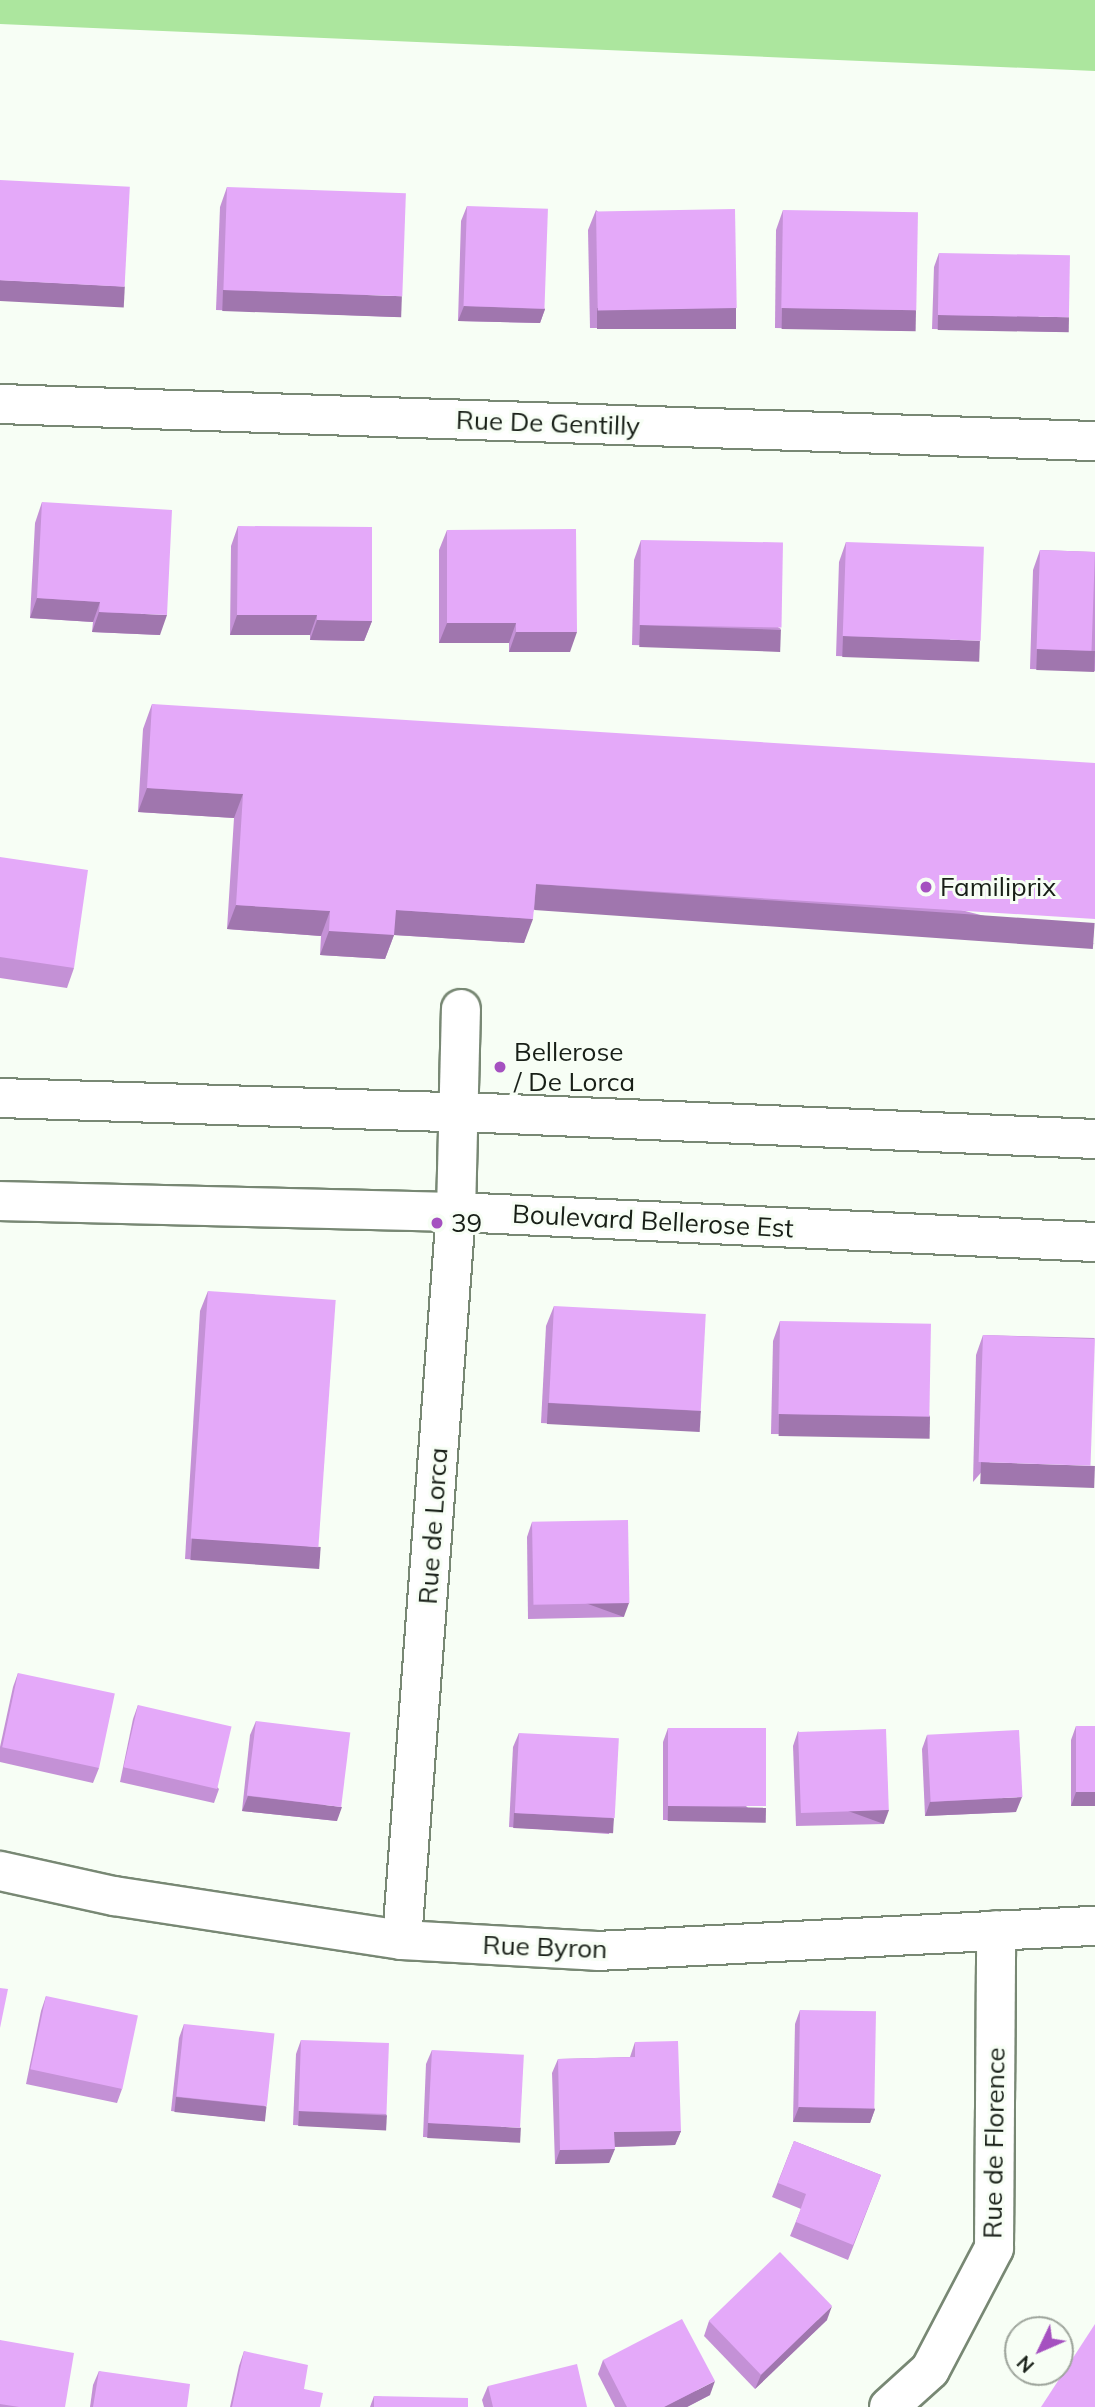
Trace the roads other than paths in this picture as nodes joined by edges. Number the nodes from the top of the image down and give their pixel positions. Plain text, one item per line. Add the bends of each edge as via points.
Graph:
1 (0, 404) edge
2 (1095, 441) edge
3 (461, 1009) dead end
4 (0, 1098) edge
5 (457, 1112) junction
6 (1095, 1139) edge
7 (0, 1201) edge
8 (456, 1212) junction
9 (1095, 1242) edge
10 (0, 1871) edge
11 (1095, 1926) edge
12 (996, 1930) junction
13 (402, 1940) junction
14 (889, 2407) edge

1 - 2 street, Rue De Gentilly
3 - 5 street, Rue de Lorca
4 - 5 street
5 - 6 street
5 - 8 street, Rue de Lorca
7 - 8 street, Boulevard Bellerose Est
8 - 9 street, Boulevard Bellerose Est
8 - 13 street, Rue de Lorca
10 - 13 street, Rue Byron via 114,1896
11 - 12 street, Rue Byron
12 - 13 street, Rue Byron via 597,1951
12 - 14 street, Rue de Florence via 994,2248 930,2370

